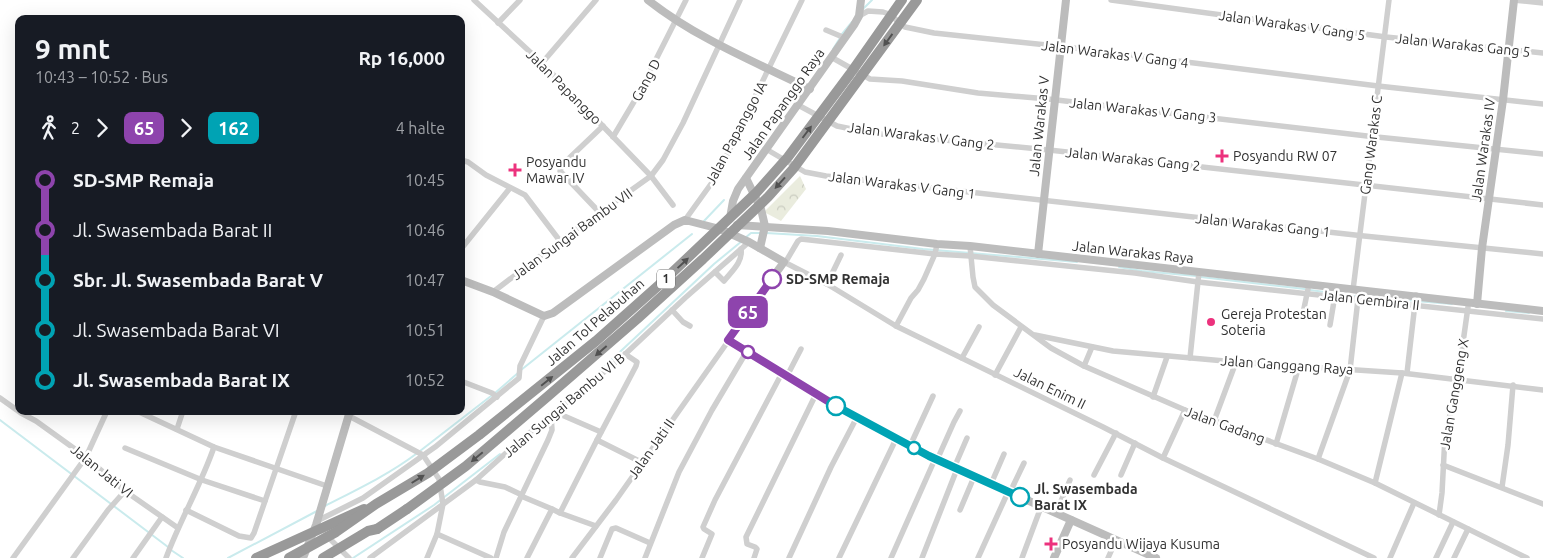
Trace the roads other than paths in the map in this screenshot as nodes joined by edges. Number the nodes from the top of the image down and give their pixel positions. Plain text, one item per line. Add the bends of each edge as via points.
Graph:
1 (474, 0) edge
2 (520, 0) edge
3 (596, 0) edge
4 (648, 0) edge
5 (686, 0) edge
6 (740, 0) edge
7 (802, 0) edge
8 (902, 0) edge
9 (917, 0) edge
10 (1066, 0) edge
11 (1111, 0) edge
12 (1389, 0) edge
13 (1513, 0) edge
14 (861, 1) edge
15 (1543, 3) edge
16 (859, 16) junction
17 (676, 20) junction
18 (498, 23) junction
19 (826, 30) dead end
20 (842, 37) junction
21 (1384, 37) junction
22 (719, 44) junction
23 (1060, 46) junction
24 (1508, 50) junction
25 (1543, 53) edge
26 (831, 58) junction
27 (542, 63) junction
28 (769, 70) junction
29 (1378, 86) junction
30 (809, 89) junction
31 (1055, 100) junction
32 (1503, 100) junction
33 (1543, 104) edge
34 (798, 105) junction
35 (602, 126) junction
36 (1371, 136) junction
37 (613, 137) junction
38 (1496, 148) junction
39 (766, 149) junction
40 (1050, 150) junction
41 (1543, 154) edge
42 (465, 161) edge
43 (651, 176) junction
44 (746, 178) junction
45 (1365, 185) junction
46 (510, 188) junction
47 (1489, 198) junction
48 (1043, 201) junction
49 (674, 204) dead end
50 (1543, 205) edge
51 (600, 213) junction
52 (685, 220) junction
53 (730, 224) junction
54 (720, 229) junction
55 (764, 231) junction
56 (828, 233) junction
57 (1359, 236) junction
58 (744, 240) junction
59 (560, 241) junction
60 (826, 241) junction
61 (855, 241) junction
62 (465, 244) edge
63 (760, 248) junction
64 (1482, 248) junction
65 (741, 249) junction
66 (936, 249) junction
67 (970, 251) junction
68 (1038, 254) junction
69 (1543, 254) edge
70 (840, 255) dead end
71 (785, 262) junction
72 (715, 272) junction
73 (1198, 277) junction
74 (465, 282) edge
75 (827, 284) junction
76 (1308, 289) junction
77 (493, 292) junction
78 (1335, 293) junction
79 (1357, 294) junction
80 (1415, 300) junction
81 (1477, 304) junction
82 (1468, 307) junction
83 (672, 310) junction
84 (1543, 311) edge
85 (1531, 314) junction
86 (544, 316) junction
87 (1302, 318) dead end
88 (1543, 319) edge
89 (1330, 325) dead end
90 (690, 326) dead end
91 (896, 326) junction
92 (979, 327) dead end
93 (1020, 327) junction
94 (1032, 335) junction
95 (728, 340) junction
96 (1092, 347) junction
97 (801, 349) dead end
98 (747, 351) junction
99 (625, 354) junction
100 (1167, 357) junction
101 (962, 358) junction
102 (1190, 358) junction
103 (1236, 362) junction
104 (1084, 366) junction
105 (1299, 366) junction
106 (1350, 370) junction
107 (1404, 373) junction
108 (785, 375) junction
109 (995, 375) junction
110 (1458, 380) junction
111 (465, 383) edge
112 (1514, 385) junction
113 (1543, 390) edge
114 (816, 394) junction
115 (495, 396) junction
116 (934, 396) dead end
117 (1153, 397) junction
118 (0, 398) edge
119 (15, 408) edge
120 (1185, 410) junction
121 (960, 411) dead end
122 (553, 413) junction
123 (25, 415) edge
124 (105, 415) edge
125 (146, 415) edge
126 (182, 415) edge
127 (295, 415) edge
128 (349, 415) edge
129 (351, 415) edge
130 (856, 417) junction
131 (1214, 421) junction
132 (177, 429) junction
133 (601, 432) junction
134 (1116, 433) junction
135 (967, 438) dead end
136 (896, 439) junction
137 (596, 440) junction
138 (1135, 443) junction
139 (1276, 444) junction
140 (910, 446) junction
141 (125, 448) dead end
142 (214, 448) junction
143 (422, 454) junction
144 (1004, 454) dead end
145 (86, 457) junction
146 (1163, 458) junction
147 (936, 460) junction
148 (1318, 460) junction
149 (641, 462) junction
150 (1024, 463) dead end
151 (1443, 465) junction
152 (276, 468) junction
153 (956, 468) junction
154 (1121, 474) dead end
155 (1094, 475) dead end
156 (974, 477) junction
157 (202, 480) junction
158 (476, 480) junction
159 (1070, 480) dead end
160 (1375, 483) junction
161 (991, 484) junction
162 (327, 486) junction
163 (1502, 487) junction
164 (1020, 489) dead end
165 (1011, 490) junction
166 (125, 491) junction
167 (522, 495) junction
168 (443, 500) junction
169 (265, 501) junction
170 (1414, 503) junction
171 (376, 504) junction
172 (1543, 504) edge
173 (1042, 506) junction
174 (186, 510) junction
175 (552, 510) junction
176 (960, 510) dead end
177 (560, 513) junction
178 (1056, 513) junction
179 (1439, 515) junction
180 (162, 517) junction
181 (1071, 520) junction
182 (1453, 522) junction
183 (316, 523) junction
184 (596, 526) junction
185 (178, 528) junction
186 (1468, 529) junction
187 (377, 530) junction
188 (437, 534) junction
189 (1116, 540) junction
190 (650, 543) junction
191 (167, 556) edge
192 (482, 556) edge
193 (349, 557) edge
194 (14, 558) edge
195 (73, 558) edge
196 (133, 558) edge
197 (256, 558) edge
198 (289, 558) edge
199 (304, 558) edge
200 (323, 558) edge
201 (335, 558) edge
202 (370, 558) edge
203 (427, 558) edge
204 (491, 558) edge
205 (496, 558) edge
206 (527, 558) edge
207 (572, 558) edge
208 (600, 558) edge
209 (645, 558) edge
210 (702, 558) edge
211 (754, 558) edge
212 (790, 558) edge
213 (839, 558) edge
214 (891, 558) edge
215 (922, 558) edge
216 (978, 558) edge
217 (1022, 558) edge
218 (1054, 558) edge
219 (1108, 558) edge
220 (1156, 558) edge
221 (1374, 558) edge
222 (1390, 558) edge
223 (1436, 558) edge
224 (1454, 558) edge
225 (1527, 558) edge

1 - 18 street, Jalan Papanggo
2 - 18 street
3 - 27 street
4 - 17 street
5 - 17 street, Gang D
6 - 22 street, Jalan Sungai Bambu VII
7 - 28 street, Jalan Papanggo IA
171 -> 8 highway, Jalan Tol Pelabuhan / 1, bridge via 428,473 544,384 625,316 721,227 788,157
9 -> 187 highway, Jalan Tol Pelabuhan / 1, bridge via 793,170 768,197 638,319 496,441
10 - 23 street, Jalan Warakas V
11 - 21 street, Jalan Warakas V Gang 5
12 - 21 street, Gang Warakas C
13 - 15 street
13 - 24 street, Jalan Warakas IV
14 - 16 street, Jalan Papanggo Raya
16 - 20 street, Jalan Papanggo Raya
16 - 23 street, Jalan Warakas V Gang 4 via 868,11 883,12 905,27 922,31
17 - 22 street
17 - 37 street, Gang D
18 - 27 street, Jalan Papanggo
19 - 20 street
20 - 26 street, Jalan Papanggo Raya
21 - 24 street, Jalan Warakas Gang 5
21 - 29 street, Gang Warakas C
22 - 28 street
22 - 43 street, Jalan Sungai Bambu VII via 683,123
23 - 29 street, Jalan Warakas V Gang 4
23 - 31 street, Jalan Warakas V
24 - 25 street, Jalan Warakas Gang 5
24 - 32 street, Jalan Warakas IV
26 - 30 street, Jalan Papanggo Raya
26 - 31 street, Jalan Warakas V Gang 3 via 870,79
27 - 35 street, Jalan Papanggo
28 - 30 street
28 - 52 street, Jalan Papanggo IA via 716,177
29 - 32 street, Jalan Warakas V Gang 4
29 - 36 street, Gang Warakas C
30 - 34 street, Jalan Papanggo Raya
31 - 36 street, Jalan Warakas V Gang 3
31 - 40 street, Jalan Warakas V
32 - 33 street, Jalan Warakas V Gang 4
32 - 38 street, Jalan Warakas IV
34 - 39 street, Jalan Papanggo Raya
34 - 40 street, Jalan Warakas V Gang 2 via 837,126 860,131
35 - 37 street, Jalan Papanggo
35 - 51 street via 563,164 560,171
36 - 38 street, Jalan Warakas V Gang 3
36 - 45 street, Gang Warakas C
37 - 43 street, Jalan Papanggo
38 - 41 street, Jalan Warakas V Gang 3
38 - 47 street, Jalan Warakas IV
39 - 44 street, Jalan Papanggo Raya
39 - 48 street, Jalan Warakas V Gang 1 via 806,172 826,176
40 - 45 street, Jalan Warakas Gang 2
40 - 48 street, Jalan Warakas V
42 - 46 street
43 - 49 street, Jalan Papanggo
43 - 51 street, Jalan Sungai Bambu VII
44 - 53 street, Jalan Papanggo Raya via 733,201
44 - 55 street via 761,209
45 - 47 street, Jalan Warakas Gang 2
45 - 57 street, Gang Warakas C
46 - 59 street via 529,199
46 - 62 street
47 - 50 street
47 - 64 street, Jalan Warakas IV
48 - 57 street, Jalan Warakas Gang 1
48 - 68 street, Jalan Warakas V
51 - 59 street, Jalan Sungai Bambu VII
52 - 54 street, Jalan Enim II
52 - 86 street via 553,313
53 - 54 street
53 - 55 street, Jalan Warakas Raya via 756,226
54 - 58 street, Jalan Enim II
55 - 56 street, Jalan Warakas Raya
55 - 63 street
56 - 60 street
56 - 61 street, Jalan Warakas Raya
57 - 64 street, Jalan Warakas Gang 1
57 - 79 street, Gang Warakas C
58 - 63 street, Jalan Enim II
58 - 65 street, Jalan Sungai Bambu VI B
59 - 77 street, Jalan Sungai Bambu VII
60 - 61 street
60 - 71 street via 800,239
61 - 66 street, Jalan Warakas Raya
63 - 71 street, Jalan Enim II
64 - 69 street, Jalan Warakas Gang 1
64 - 81 street, Jalan Warakas IV
65 - 72 street, Jalan Sungai Bambu VI B
65 - 72 street via 740,262 724,281
66 - 67 street, Jalan Warakas Raya
66 - 91 street via 924,279
67 - 68 street, Jalan Warakas Raya
67 - 73 street via 1135,273
67 - 93 street, Jalan Gadang via 975,287
68 - 73 street, Jalan Warakas Raya
70 - 75 street
71 - 75 street, Jalan Enim II
71 - 95 street
72 - 83 street, Jalan Sungai Bambu VI B
73 - 76 street, Jalan Warakas Raya
73 - 102 street
74 - 77 street
75 - 91 street, Jalan Enim II
76 - 78 street, Jalan Warakas Raya
76 - 87 street
77 - 86 street
78 - 79 street, Jalan Warakas Raya
78 - 89 street
79 - 80 street, Jalan Warakas Raya
79 - 106 street, Gang Warakas C
80 - 82 street, Jalan Warakas Raya
80 - 107 street
81 - 82 street, Jalan Warakas Raya
81 - 85 street, Jalan Warakas Raya
82 - 85 street
82 - 110 street, Jalan Ganggeng X
83 - 90 street
83 - 99 street, Jalan Sungai Bambu VI B
84 - 85 street, Jalan Warakas Raya
85 - 88 street
86 - 115 street via 520,366 519,378
91 - 101 street, Jalan Enim II
92 - 101 street
93 - 94 street, Jalan Gadang
93 - 109 street
94 - 96 street, Jalan Ganggang Raya
94 - 104 street, Jalan Gadang
95 - 98 street
95 - 149 street, Jalan Jati II
96 - 100 street, Jalan Ganggang Raya
96 - 104 street
97 - 108 street
98 - 108 street
98 - 190 street via 679,472
99 - 122 street, Jalan Sungai Bambu VI B
99 - 133 street via 636,360 636,366
100 - 102 street, Jalan Ganggang Raya
100 - 117 street
101 - 109 street, Jalan Enim II
102 - 103 street, Jalan Ganggang Raya
103 - 105 street, Jalan Ganggang Raya
103 - 131 street
104 - 117 street, Jalan Gadang
105 - 106 street, Jalan Ganggang Raya
105 - 139 street
106 - 107 street, Jalan Ganggang Raya
106 - 148 street, Gang Warakas C
107 - 110 street, Jalan Ganggang Raya
107 - 160 street
108 - 114 street
108 - 210 street via 715,500 704,527 712,534
109 - 134 street, Jalan Enim II
110 - 112 street, Jalan Ganggang Raya
110 - 151 street, Jalan Ganggeng X via 1445,436
111 - 115 street
112 - 113 street, Jalan Ganggang Raya
112 - 163 street
114 - 130 street
114 - 211 street via 746,537 747,544 757,549
115 - 143 street via 435,447
116 - 140 street
117 - 120 street, Jalan Gadang
118 - 119 street, Jalan Jati VI
120 - 131 street, Jalan Gadang
120 - 146 street
121 - 147 street
122 - 133 street
122 - 158 street, Jalan Sungai Bambu VI B
122 - 167 street via 552,430
123 - 145 street, Jalan Jati VI
124 - 145 street
125 - 132 street
126 - 132 street
127 - 152 street
128 - 162 street
129 - 143 street
130 - 136 street
130 - 212 street
131 - 139 street, Jalan Gadang
132 - 142 street
133 - 137 street
134 - 138 street, Jalan Enim II
134 - 155 street
135 - 153 street
136 - 140 street
136 - 213 street
137 - 149 street
137 - 177 street
138 - 146 street, Jalan Enim II
138 - 154 street
139 - 148 street, Jalan Gadang
140 - 147 street
141 - 157 street
142 - 152 street
142 - 157 street
143 - 168 street via 439,479
143 - 183 street via 363,498
144 - 161 street
145 - 166 street, Jalan Jati VI
145 - 194 street
146 - 221 street, Jalan Enim II
147 - 153 street
147 - 214 street
148 - 160 street, Jalan Gadang
149 - 184 street, Jalan Jati II
150 - 165 street
151 - 163 street
151 - 179 street, Jalan Ganggeng X
152 - 162 street
152 - 169 street
153 - 156 street
153 - 215 street
156 - 161 street
156 - 176 street
157 - 169 street
157 - 174 street
158 - 167 street
158 - 168 street, Jalan Sungai Bambu VI B
159 - 178 street
160 - 170 street, Jalan Gadang
161 - 165 street
162 - 183 street
163 - 172 street
164 - 165 street
165 - 173 street
165 - 216 street
166 - 180 street, Jalan Jati VI
166 - 195 street
167 - 175 street
167 - 205 street via 504,532
168 - 188 street
168 - 202 street, Jalan Sungai Bambu VI B
169 - 174 street via 251,538 239,536
170 - 179 street, Jalan Gadang
170 - 222 street
171 - 197 highway, bridge
171 - 198 highway, Jalan Tol Pelabuhan / 1, bridge via 336,532
173 - 178 street
173 - 217 street
174 - 185 street
175 - 177 street
175 - 206 street
177 - 184 street
178 - 181 street
179 - 182 street, Jalan Gadang
180 - 185 street, Jalan Jati VI
180 - 196 street
181 - 189 street
181 - 218 street
182 - 186 street, Jalan Gadang
182 - 223 street
183 - 193 street
183 - 199 street
184 - 207 street, Jalan Jati II
185 - 191 street
186 - 224 street
186 - 225 street, Jalan Gadang
187 - 200 highway, bridge via 368,531
187 - 201 highway
188 - 192 street
188 - 203 street
189 - 219 street
189 - 220 street
190 - 208 street via 612,529
190 - 209 street
192 - 204 street

